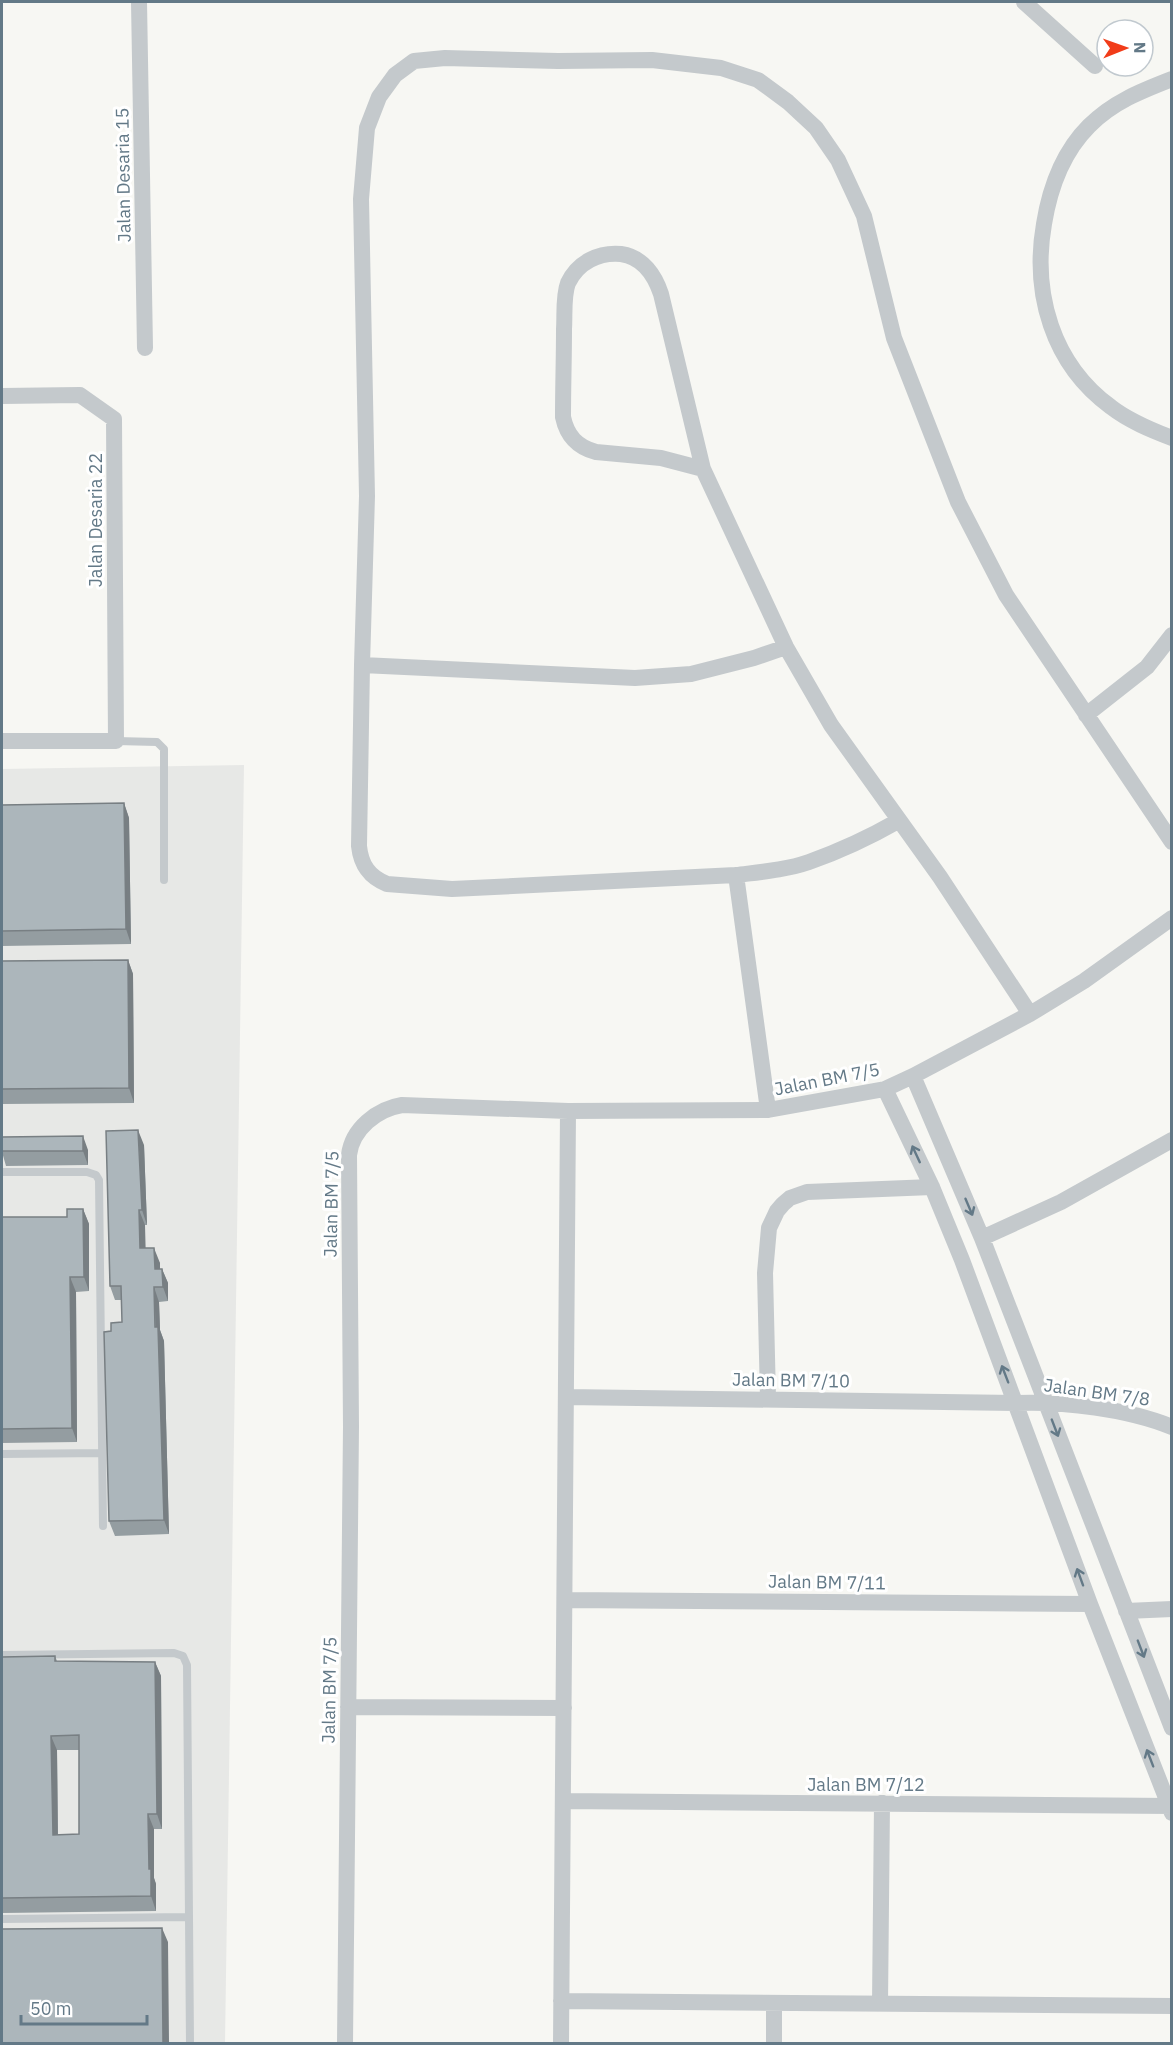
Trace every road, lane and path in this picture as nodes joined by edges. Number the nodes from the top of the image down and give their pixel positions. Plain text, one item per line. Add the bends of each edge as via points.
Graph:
1 (139, 2) edge
2 (1024, 2) edge
3 (1050, 2) edge
4 (1037, 14) junction
5 (1095, 66) dead end
6 (1172, 79) edge
7 (145, 348) dead end
8 (2, 396) edge
9 (1172, 438) edge
10 (703, 469) junction
11 (1172, 635) edge
12 (786, 647) junction
13 (362, 664) junction
14 (1086, 714) junction
15 (2, 741) edge
16 (116, 741) junction
17 (898, 821) junction
18 (1172, 842) edge
19 (735, 875) junction
20 (164, 880) dead end
21 (1172, 918) edge
22 (1030, 1014) junction
23 (913, 1076) junction
24 (885, 1089) junction
25 (768, 1110) junction
26 (568, 1111) junction
27 (1172, 1140) edge
28 (2, 1172) edge
29 (932, 1187) junction
30 (982, 1238) junction
31 (566, 1397) junction
32 (768, 1398) junction
33 (1045, 1402) junction
34 (1016, 1403) junction
35 (1172, 1427) edge
36 (102, 1453) junction
37 (2, 1454) edge
38 (103, 1526) dead end
39 (565, 1600) junction
40 (1090, 1604) junction
41 (1172, 1609) edge
42 (1126, 1611) junction
43 (2, 1655) edge
44 (348, 1707) junction
45 (564, 1708) junction
46 (1172, 1728) edge
47 (563, 1801) junction
48 (882, 1803) junction
49 (1171, 1808) edge
50 (189, 1917) junction
51 (2, 1919) edge
52 (561, 2001) junction
53 (774, 2003) junction
54 (880, 2004) junction
55 (1172, 2006) edge
56 (190, 2043) edge
57 (345, 2043) edge
58 (561, 2043) edge
59 (774, 2043) edge

1 - 7 street, Jalan Desaria 15
2 - 4 street
3 - 4 street
4 - 5 street
6 - 9 street via 1126,96 1090,125 1068,151 1048,200 1041,238 1041,286 1060,350 1110,407
8 - 16 street, Jalan Desaria 22 via 80,395 114,419
10 - 10 street via 655,278 641,262 622,254 589,260 577,269 566,289 563,417 570,436 586,450 662,458
10 - 12 street
11 - 14 street via 1147,667
12 - 13 street via 692,674 635,678
12 - 17 street via 831,725
13 - 14 street via 367,496 361,199 367,128 379,98 395,75 414,62 445,58 652,60 721,68 758,80 816,128 838,160 864,216 894,338 958,502 1006,595
13 - 19 street via 359,846 364,866 378,880 452,889
14 - 18 street
15 - 16 street
16 - 20 lane via 152,741 164,749
17 - 19 street via 808,862
17 - 22 street via 940,877
19 - 25 street
21 - 22 street, Jalan BM 7/5
22 - 23 street, Jalan BM 7/5
23 - 24 street, Jalan BM 7/5
23 -> 30 street
24 - 25 street, Jalan BM 7/5
29 -> 24 street
25 - 26 street, Jalan BM 7/5
26 - 31 street
26 - 44 street, Jalan BM 7/5 via 402,1105 367,1122 352,1140
27 - 30 street via 1061,1202
28 - 36 lane via 87,1172 99,1180
29 - 32 street via 807,1192 790,1198 777,1211 769,1228 765,1272
34 -> 29 street
30 - 33 street
31 - 32 street, Jalan BM 7/10
31 - 39 street
32 - 34 street, Jalan BM 7/10
33 - 34 street, Jalan BM 7/8
33 - 35 street, Jalan BM 7/8 via 1127,1413
33 -> 42 street
40 -> 34 street
36 - 37 lane
36 - 38 lane
39 - 40 street, Jalan BM 7/11
39 - 45 street
49 -> 40 street
41 - 42 street
42 -> 46 street
43 - 50 lane via 183,1656 187,1665
44 - 45 street
44 - 57 street, Jalan BM 7/5
45 - 47 street
47 - 48 street, Jalan BM 7/12
47 - 52 street
48 - 49 street, Jalan BM 7/12
48 - 54 street
50 - 51 lane
50 - 56 lane
52 - 53 street
52 - 58 street
53 - 54 street
53 - 59 street
54 - 55 street

